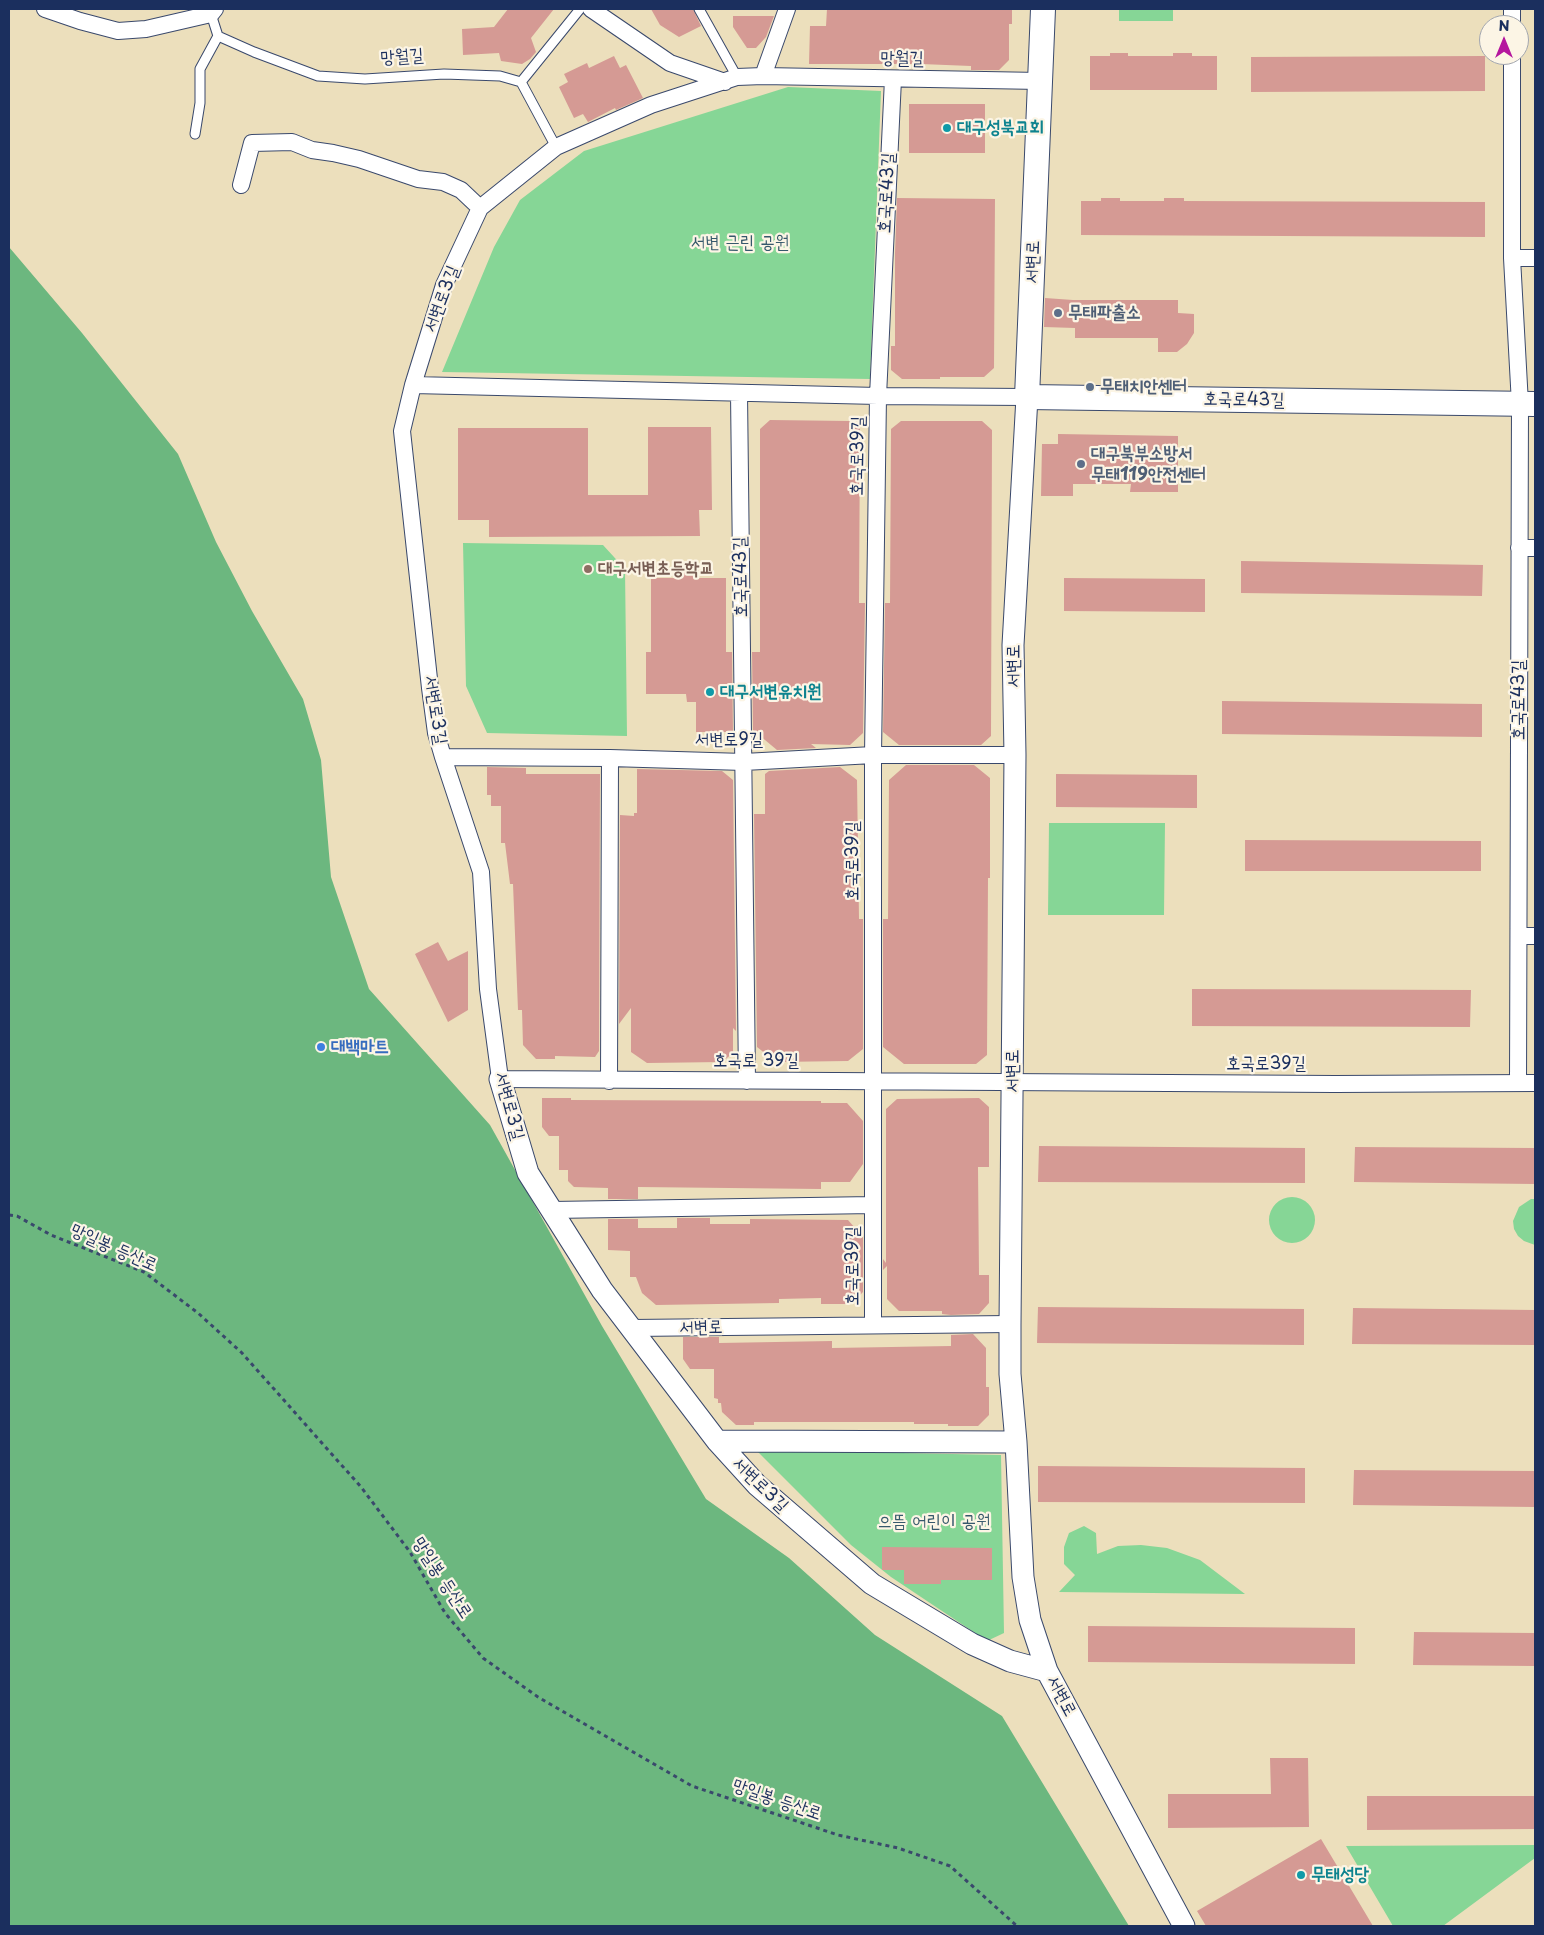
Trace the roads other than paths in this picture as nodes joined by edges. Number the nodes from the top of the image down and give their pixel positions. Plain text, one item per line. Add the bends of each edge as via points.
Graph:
1 (45, 9) edge
2 (580, 9) edge
3 (591, 9) edge
4 (699, 9) edge
5 (787, 9) edge
6 (1043, 9) edge
7 (213, 12) edge
8 (218, 36) junction
9 (1512, 65) edge
10 (764, 76) junction
11 (731, 79) junction
12 (893, 79) junction
13 (1040, 81) junction
14 (521, 82) junction
15 (195, 134) dead end
16 (556, 147) junction
17 (241, 185) dead end
18 (480, 208) junction
19 (1512, 258) junction
20 (1535, 258) edge
21 (412, 385) junction
22 (738, 393) junction
23 (878, 396) junction
24 (1028, 397) junction
25 (1527, 404) edge
26 (1527, 548) edge
27 (873, 755) junction
28 (1015, 755) junction
29 (443, 757) junction
30 (610, 758) junction
31 (744, 762) junction
32 (1527, 936) edge
33 (500, 1079) junction
34 (872, 1080) junction
35 (609, 1081) junction
36 (747, 1081) junction
37 (1013, 1082) junction
38 (1518, 1083) junction
39 (1535, 1083) edge
40 (873, 1205) junction
41 (552, 1210) junction
42 (1010, 1324) junction
43 (872, 1325) junction
44 (632, 1328) junction
45 (717, 1441) junction
46 (1016, 1442) junction
47 (1047, 1671) junction
48 (1184, 1926) edge

1 - 7 street via 118,31 146,29
2 - 14 lane
3 - 11 street via 670,63
4 - 11 lane
5 - 10 street
6 - 13 main road, 서변로
7 - 8 lane
8 - 14 lane, 망월길 via 318,76 365,79 444,74 500,76
8 - 15 lane via 200,69 200,102
9 - 19 street, 호국로43길
10 - 11 street, 서변로3길
10 - 12 street, 망월길
11 - 16 street, 서변로3길 via 651,105
12 - 13 street, 망월길
12 - 23 street, 호국로43길
13 - 24 main road, 서변로
14 - 16 lane
16 - 18 street, 서변로3길
17 - 18 street via 252,143 292,142 312,150 360,159 418,179 443,182 461,190
18 - 21 street, 서변로3길 via 444,285
19 - 20 street
19 - 25 street, 호국로43길
21 - 22 street, 호국로43길
21 - 29 street, 서변로3길 via 402,431 430,688
22 - 23 street, 호국로43길
22 - 31 street, 호국로43길
23 - 24 street, 호국로43길
23 - 27 street, 호국로39길
24 - 25 main road, 호국로43길
24 - 28 street, 서변로 via 1013,645
25 - 26 street, 호국로43길
26 - 32 street, 호국로43길
27 - 28 street, 서변로9길
27 - 31 street, 서변로9길
27 - 34 street, 호국로39길
28 - 37 street, 서변로
29 - 30 street, 서변로9길
29 - 33 street, 서변로3길 via 481,872 488,989
30 - 31 street, 서변로9길
30 - 35 street
31 - 36 street
32 - 38 street
33 - 35 street, 호국로 39길
33 - 41 street, 서변로3길 via 528,1173
34 - 36 street, 호국로 39길
34 - 37 street, 호국로 39길
34 - 40 street, 호국로39길
35 - 36 street, 호국로 39길
37 - 38 street, 호국로39길
37 - 42 street, 서변로
38 - 39 street, 호국로39길
40 - 41 street
40 - 43 street, 호국로39길
41 - 44 street, 서변로3길 via 602,1290
42 - 43 street, 서변로
42 - 46 street, 서변로 via 1010,1374
43 - 44 street, 서변로
44 - 45 street, 서변로3길
45 - 46 street
45 - 47 street, 서변로3길 via 757,1485 872,1584 972,1644 1010,1661
46 - 47 street, 서변로 via 1024,1577 1030,1620
47 - 48 street, 서변로

